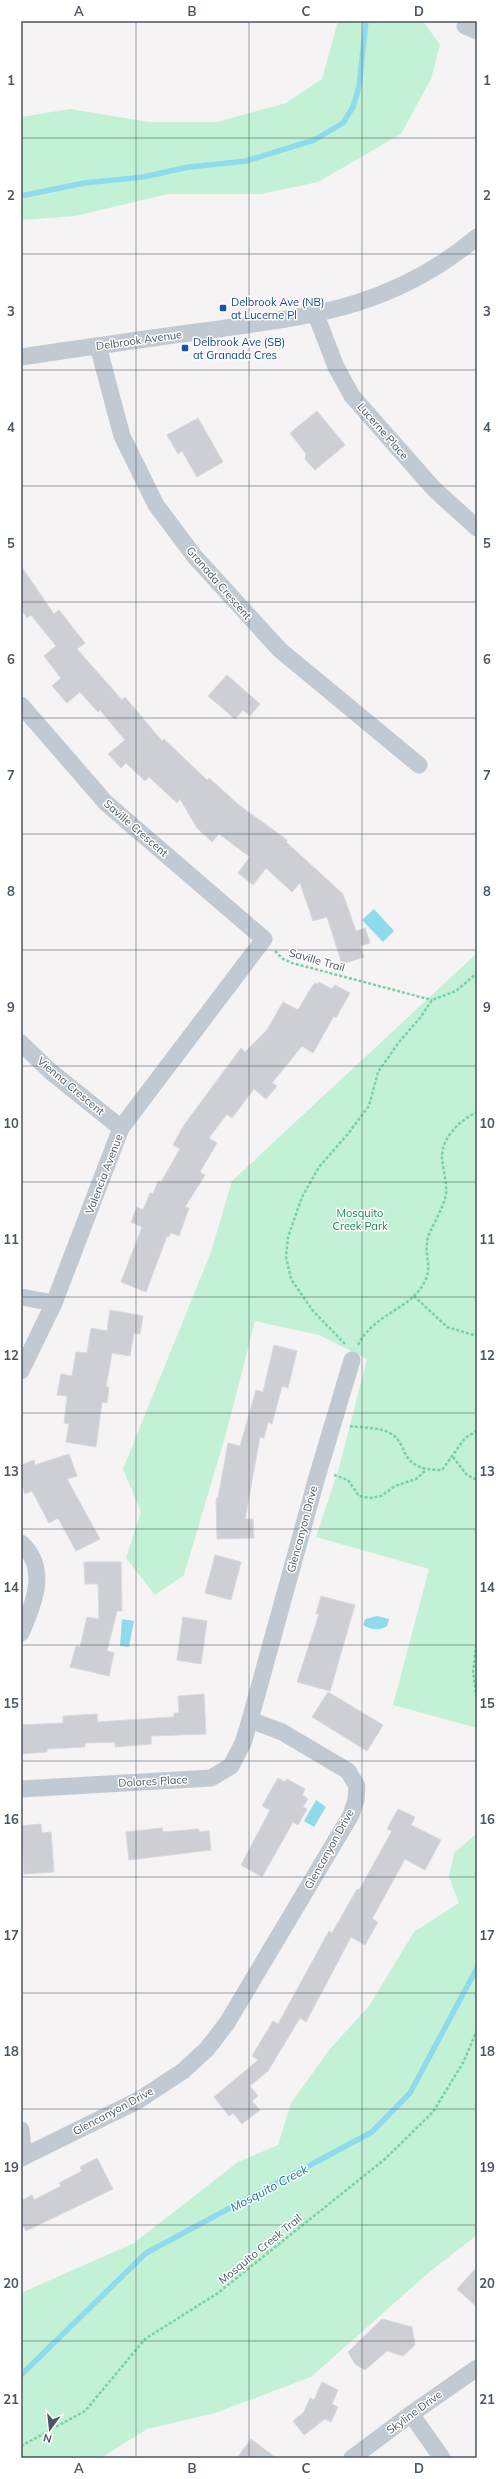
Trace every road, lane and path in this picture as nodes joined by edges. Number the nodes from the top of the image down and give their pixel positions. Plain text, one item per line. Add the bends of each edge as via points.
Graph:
1 (477, 237) edge
2 (316, 315) junction
3 (98, 346) junction
4 (21, 356) edge
5 (477, 528) edge
6 (21, 705) edge
7 (419, 764) dead end
8 (264, 940) junction
9 (477, 973) edge
10 (432, 1000) junction
11 (21, 1043) edge
12 (477, 1112) edge
13 (121, 1128) junction
14 (414, 1296) junction
15 (21, 1297) edge
16 (54, 1304) junction
17 (477, 1336) edge
18 (353, 1358) junction
19 (21, 1371) edge
20 (333, 1424) junction
21 (477, 1431) edge
22 (453, 1457) junction
23 (426, 1470) junction
24 (317, 1477) junction
25 (477, 1480) edge
26 (21, 1543) edge
27 (21, 1633) edge
28 (477, 1640) edge
29 (477, 1699) edge
30 (250, 1720) junction
31 (21, 1789) edge
32 (477, 2030) edge
33 (21, 2130) edge
34 (23, 2158) edge
35 (477, 2368) edge
36 (411, 2414) junction
37 (21, 2446) edge
38 (352, 2458) edge
39 (442, 2458) edge

1 - 2 street, Delbrook Avenue via 452,258 408,283 365,301
2 - 3 street, Delbrook Avenue
2 - 5 street, Lucerne Place via 336,367 352,396 434,489
3 - 4 street, Delbrook Avenue
3 - 7 street, Granada Crescent via 122,436 156,505 195,557 280,650
6 - 8 street, Saville Crescent via 106,803
8 - 10 path, Saville Trail via 283,959 292,963
8 - 13 street, Valencia Avenue
9 - 10 path via 456,991
10 - 18 path via 378,1072 369,1106 319,1167 302,1196 288,1237 286,1256 290,1279 313,1311 348,1346
11 - 13 street, Vienna Crescent via 50,1071
12 - 14 path via 451,1131 442,1156 446,1194 427,1242 429,1264 426,1281
13 - 16 street, Valencia Avenue
14 - 17 path via 447,1327
14 - 18 path via 369,1328 361,1338
15 - 16 street
16 - 19 street, Valencia Avenue
18 - 20 street, Glencanyon Drive
20 - 23 path via 381,1430 392,1435 400,1442 406,1457 414,1465
20 - 24 street, Glencanyon Drive
21 - 22 path via 465,1438
22 - 23 path via 442,1470
22 - 25 path via 467,1475
23 - 24 path via 416,1479 395,1486 381,1496 371,1498 359,1496 348,1480 334,1475
24 - 30 street, Glencanyon Drive
26 - 27 street via 28,1549 36,1566 38,1589
28 - 29 path via 473,1672
30 - 31 street, Dolores Place via 243,1743 231,1766 210,1778
30 - 34 street, Glencanyon Drive via 282,1732 348,1771 357,1786 351,1815 227,2023 207,2049 183,2071 139,2100
32 - 37 path, Mosquito Creek Trail via 464,2061 433,2112 385,2159 218,2293 145,2339 85,2411
33 - 34 street
35 - 36 street, Skyline Drive
36 - 38 street, Skyline Drive
36 - 39 street

